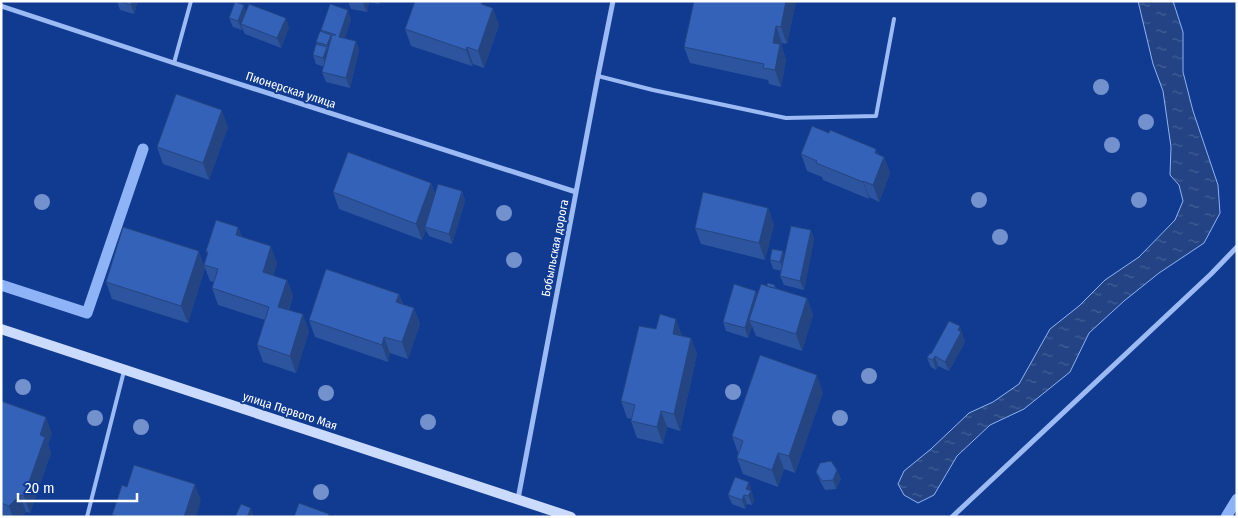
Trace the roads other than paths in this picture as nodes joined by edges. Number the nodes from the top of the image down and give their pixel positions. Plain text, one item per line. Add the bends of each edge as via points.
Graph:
1 (191, 1) edge
2 (613, 1) edge
3 (1, 6) edge
4 (894, 19) dead end
5 (174, 63) junction
6 (598, 76) junction
7 (576, 192) junction
8 (1237, 247) edge
9 (1, 329) edge
10 (124, 369) junction
11 (518, 499) junction
12 (86, 517) edge
13 (571, 517) edge
14 (952, 517) edge

1 - 5 lane
2 - 6 street, Бобыльская дорога
3 - 5 street, Пионерская улица
4 - 6 lane via 876,116 786,118
5 - 7 street, Пионерская улица
6 - 7 street, Бобыльская дорога
7 - 11 street, Бобыльская дорога
8 - 14 street
9 - 10 street, улица Первого Мая
10 - 11 street, улица Первого Мая
10 - 12 lane
11 - 13 street, улица Первого Мая

